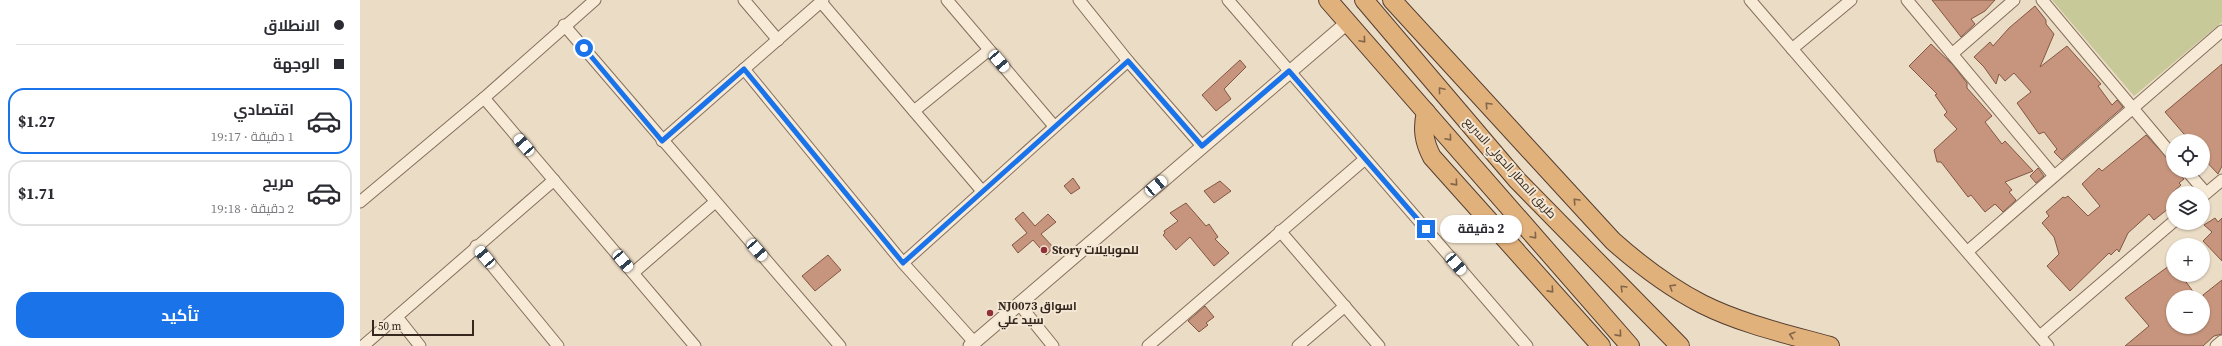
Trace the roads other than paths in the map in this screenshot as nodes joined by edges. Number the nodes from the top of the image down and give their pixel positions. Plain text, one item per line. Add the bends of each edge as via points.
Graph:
1 (595, 0) edge
2 (744, 0) edge
3 (947, 0) edge
4 (1079, 0) edge
5 (1228, 0) edge
6 (1328, 0) edge
7 (1364, 0) edge
8 (1392, 0) edge
9 (1750, 0) edge
10 (1851, 0) edge
11 (1907, 0) edge
12 (2014, 0) edge
13 (2042, 0) edge
14 (822, 1) edge
15 (1348, 22) junction
16 (564, 26) junction
17 (2222, 31) edge
18 (778, 40) junction
19 (1792, 49) junction
20 (989, 50) junction
21 (1952, 54) junction
22 (1128, 61) junction
23 (744, 69) junction
24 (1289, 71) junction
25 (484, 98) junction
26 (2132, 109) junction
27 (914, 112) junction
28 (1426, 112) junction
29 (1054, 126) junction
30 (662, 141) junction
31 (1202, 146) junction
32 (2166, 148) edge
33 (1365, 159) junction
34 (2054, 176) junction
35 (554, 180) junction
36 (2222, 180) edge
37 (982, 191) junction
38 (2210, 191) edge
39 (360, 202) edge
40 (715, 202) junction
41 (2166, 228) edge
42 (1280, 232) junction
43 (476, 246) junction
44 (1968, 251) junction
45 (903, 263) junction
46 (633, 273) junction
47 (1019, 304) junction
48 (1345, 306) junction
49 (397, 317) junction
50 (2040, 336) junction
51 (2222, 341) edge
52 (972, 344) edge
53 (363, 346) edge
54 (420, 346) edge
55 (558, 346) edge
56 (696, 346) edge
57 (840, 346) edge
58 (1053, 346) edge
59 (1148, 346) edge
60 (1298, 346) edge
61 (1380, 346) edge
62 (1527, 346) edge
63 (1601, 346) edge
64 (1630, 346) edge
65 (1680, 346) edge
66 (1830, 346) edge
67 (2048, 346) edge
68 (2216, 346) edge

1 - 16 street
2 - 18 street
3 - 20 street
4 - 22 street
5 - 24 street
6 - 15 highway
65 -> 7 highway, طريق المطار الحولي السريع via 1517,180
66 -> 8 highway via 1737,319 1703,305 1640,265 1613,241
9 - 19 street
10 - 19 street
11 - 21 street
12 - 21 street
13 - 26 street
14 - 18 street
14 - 27 street
15 - 24 street
15 -> 28 highway
16 - 25 street
16 - 30 street
17 - 26 street
18 - 23 street
19 - 44 street
20 - 27 street
20 - 29 street
21 - 34 street
22 - 29 street
22 - 31 street
23 - 30 street
23 - 45 street
24 - 31 street
24 - 33 street
25 - 35 street
25 - 39 street
26 - 32 street
26 - 34 street
27 - 37 street
28 -> 63 highway via 1425,140 1432,157
28 -> 64 highway
29 - 37 street
30 - 40 street
31 - 47 street
33 - 42 street
33 - 62 street
34 - 44 street
35 - 43 street
35 - 46 street
36 - 38 street
37 - 45 street
40 - 46 street
40 - 57 street
41 - 50 street
42 - 48 street
42 - 59 street
43 - 49 street
43 - 55 street
44 - 50 street
45 - 52 street
46 - 56 street
47 - 52 street
47 - 58 street
48 - 60 street
48 - 61 street
49 - 53 street
49 - 54 street
50 - 67 street
51 - 68 street

